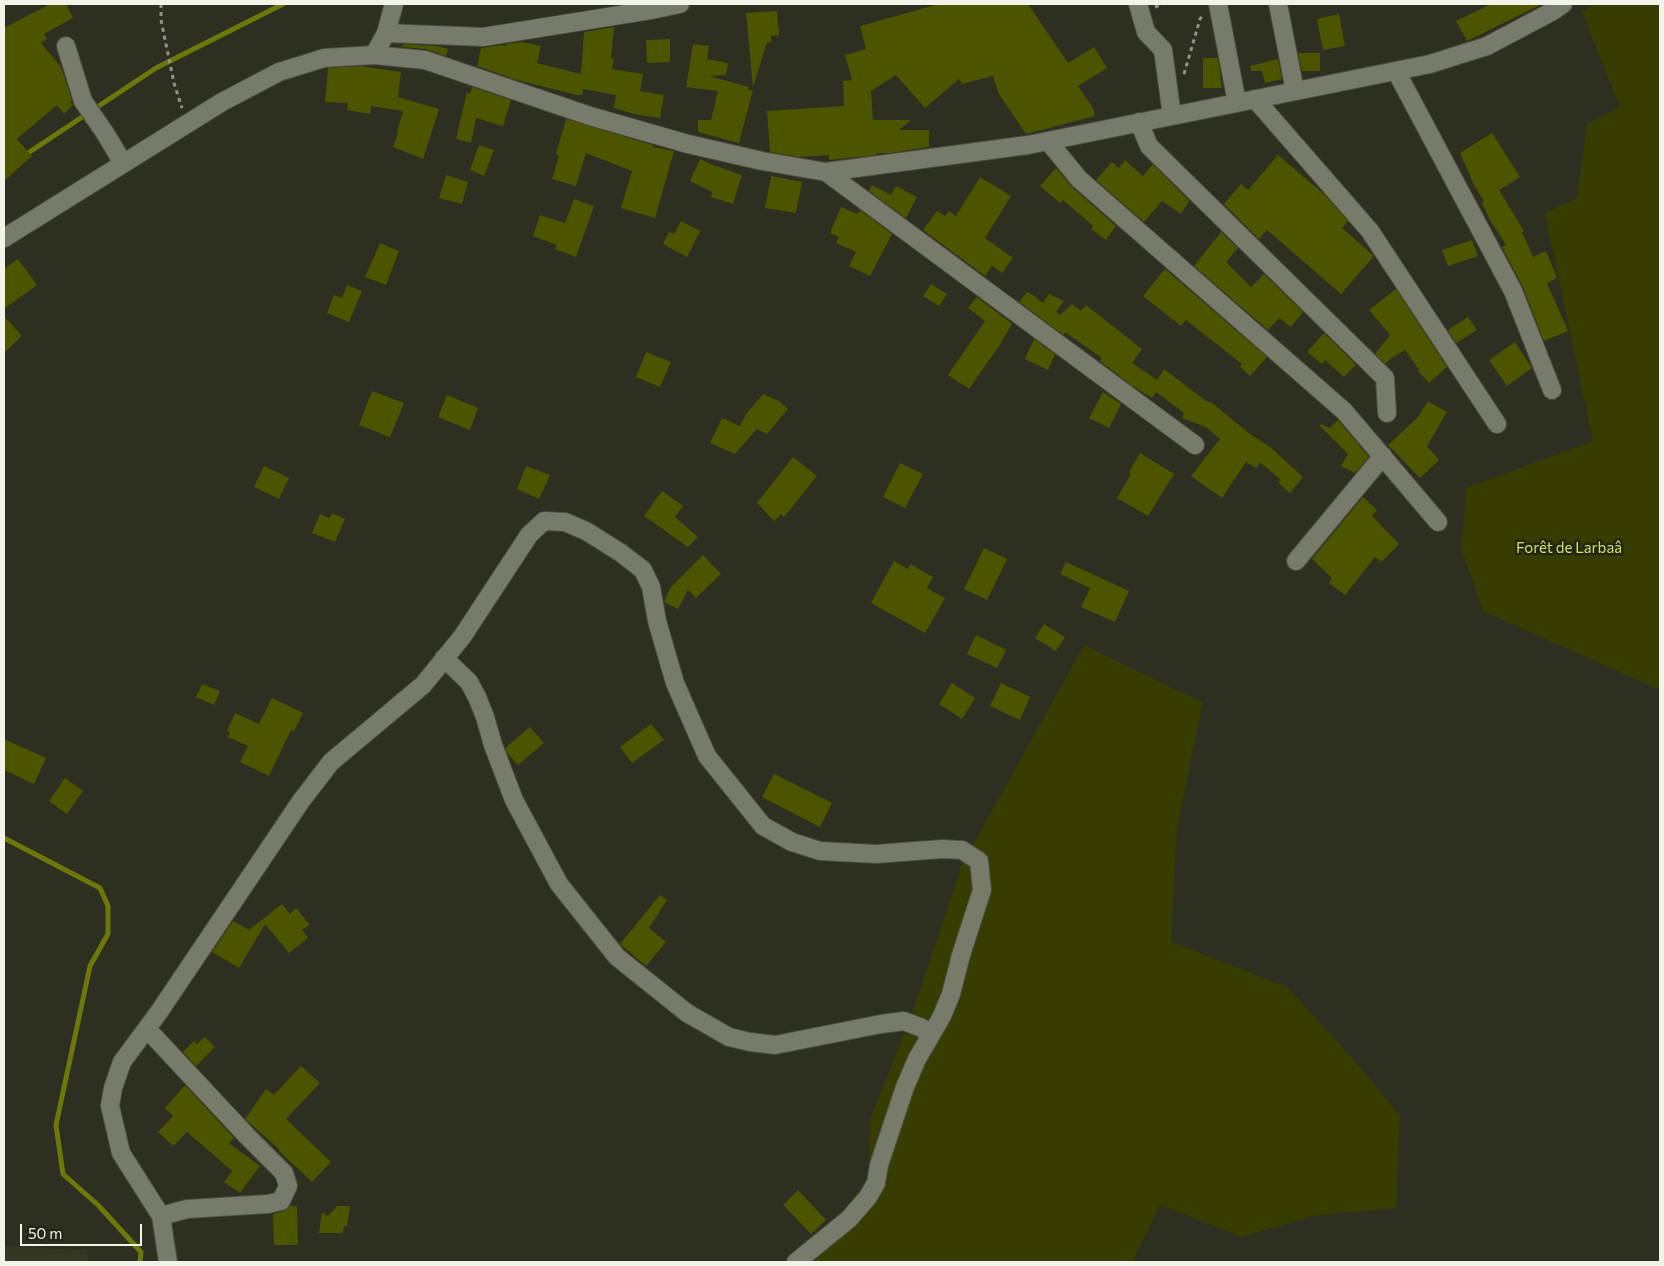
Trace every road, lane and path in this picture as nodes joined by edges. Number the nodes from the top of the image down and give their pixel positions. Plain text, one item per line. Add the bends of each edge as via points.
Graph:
1 (161, 4) edge
2 (394, 4) edge
3 (680, 4) edge
4 (1138, 4) edge
5 (1278, 4) edge
6 (1562, 4) edge
7 (660, 6) edge
8 (1212, 8) edge
9 (386, 33) junction
10 (66, 46) dead end
11 (374, 55) junction
12 (1396, 71) junction
13 (1182, 80) dead end
14 (1295, 91) junction
15 (1255, 99) junction
16 (1237, 103) junction
17 (1172, 116) junction
18 (1139, 122) junction
19 (186, 124) junction
20 (1048, 141) junction
21 (123, 163) junction
22 (826, 172) junction
23 (4, 238) edge
24 (1552, 390) dead end
25 (1387, 412) dead end
26 (1497, 424) dead end
27 (1195, 445) dead end
28 (1383, 456) junction
29 (1438, 522) dead end
30 (1296, 561) dead end
31 (444, 658) junction
32 (146, 1029) junction
33 (930, 1036) junction
34 (161, 1216) junction
35 (168, 1262) edge
36 (796, 1262) edge

1 - 19 path via 167,50
2 - 9 street
3 - 7 street
4 - 17 street via 1146,32 1163,50
5 - 14 street
6 - 12 street via 1487,46
7 - 9 street via 483,38
8 - 13 path via 1200,19
8 - 16 street
9 - 11 street
10 - 21 street via 84,103
11 - 19 street via 324,58 279,72
11 - 22 street via 425,60 590,116 688,144 762,162
12 - 14 street
12 - 24 street via 1513,291
14 - 15 street
15 - 16 street
15 - 26 street via 1370,232
16 - 17 street
17 - 18 street
18 - 20 street
18 - 25 street via 1149,146 1384,378
19 - 21 street
20 - 22 street
20 - 28 street via 1079,179 1344,411
21 - 23 street
22 - 27 street
28 - 29 street
28 - 30 street
31 - 32 street via 423,684 331,762
31 - 33 street via 469,682 477,697 514,800 559,884 617,957 687,1013 729,1037 775,1045 904,1021 922,1028
31 - 33 street via 462,637 529,535 544,521 565,522 586,531 643,570 651,587 675,683 707,756 763,826 792,842 820,851 876,854 962,850 980,861 982,890 951,994
32 - 34 street via 122,1062 110,1106 121,1153
32 - 34 street via 284,1173 288,1186 281,1201 187,1209
33 - 36 street via 904,1087 876,1183 868,1197 849,1219
34 - 35 street

